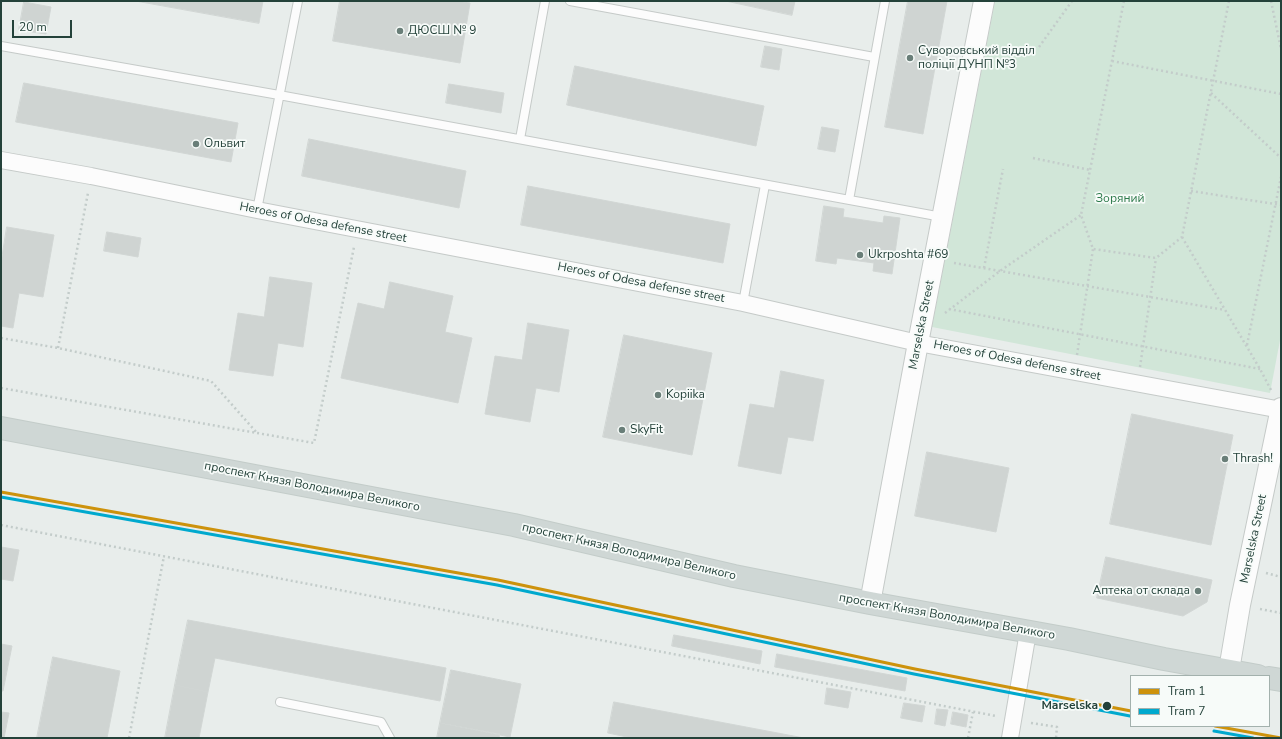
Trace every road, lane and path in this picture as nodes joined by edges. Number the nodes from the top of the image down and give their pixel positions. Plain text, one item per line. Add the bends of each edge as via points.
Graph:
1 (298, 1) edge
2 (545, 1) edge
3 (570, 1) edge
4 (885, 1) edge
5 (984, 1) edge
6 (1072, 1) edge
7 (1124, 1) edge
8 (1229, 1) edge
9 (1271, 1) edge
10 (1, 46) edge
11 (1039, 47) dead end
12 (1281, 49) edge
13 (874, 57) junction
14 (1112, 61) junction
15 (1213, 81) junction
16 (1210, 93) junction
17 (1281, 94) edge
18 (279, 95) junction
19 (520, 139) junction
20 (1033, 158) dead end
21 (1281, 158) edge
22 (1, 160) edge
23 (1003, 168) dead end
24 (1090, 170) junction
25 (91, 176) junction
26 (1281, 177) edge
27 (765, 185) junction
28 (1191, 192) junction
29 (849, 200) junction
30 (1276, 204) junction
31 (1281, 205) edge
32 (257, 210) junction
33 (1081, 215) junction
34 (942, 217) junction
35 (358, 230) junction
36 (1182, 237) junction
37 (1093, 249) junction
38 (1156, 258) junction
39 (934, 260) junction
40 (984, 268) junction
41 (1000, 271) junction
42 (1087, 286) junction
43 (1151, 297) junction
44 (743, 303) junction
45 (949, 309) junction
46 (1225, 310) junction
47 (944, 314) dead end
48 (1080, 334) junction
49 (1, 338) edge
50 (918, 343) junction
51 (1143, 346) junction
52 (1247, 346) junction
53 (58, 348) junction
54 (1260, 368) junction
55 (1074, 372) junction
56 (1137, 383) junction
57 (1, 388) edge
58 (1281, 409) edge
59 (1, 428) edge
60 (257, 434) junction
61 (1, 525) edge
62 (164, 556) junction
63 (870, 603) junction
64 (1028, 632) junction
65 (1229, 670) junction
66 (1253, 675) edge
67 (1270, 678) edge
68 (1281, 680) edge
69 (280, 702) dead end
70 (973, 712) junction
71 (1014, 720) junction
72 (129, 738) edge
73 (390, 738) edge
74 (968, 738) edge
75 (1010, 738) edge
76 (1056, 738) edge

1 - 18 lane
2 - 19 lane
3 - 13 lane
4 - 13 lane
5 - 34 street, Marselska Street
6 - 11 path
7 - 14 path
8 - 15 path
9 - 12 path
10 - 18 lane
13 - 29 lane
14 - 15 path
14 - 24 path
15 - 16 path
15 - 17 path
16 - 21 path
16 - 28 path
18 - 19 lane
18 - 32 lane
19 - 27 lane
20 - 24 path
22 - 25 street, Heroes of Odesa defense street
23 - 40 path
24 - 33 path
25 - 32 street, Heroes of Odesa defense street
25 - 53 path
26 - 30 path
27 - 29 lane
27 - 44 lane
28 - 30 path
28 - 36 path
29 - 34 lane
30 - 31 path
30 - 52 path
32 - 35 street, Heroes of Odesa defense street
33 - 37 path
33 - 41 path
34 - 39 street, Marselska Street
35 - 44 street, Heroes of Odesa defense street
35 - 60 path via 314,443
36 - 38 path
36 - 46 path
37 - 38 path
37 - 42 path
38 - 43 path
39 - 40 path
39 - 50 street, Marselska Street
40 - 41 path
41 - 42 path
41 - 45 path
42 - 43 path
42 - 48 path
43 - 46 path
43 - 51 path
44 - 50 street, Heroes of Odesa defense street
45 - 47 path
45 - 48 path
46 - 52 path
48 - 51 path
48 - 55 path
49 - 53 path
50 - 55 street, Heroes of Odesa defense street
50 - 63 street, Marselska Street
51 - 54 path
51 - 56 path
52 - 54 path
53 - 60 path via 211,381
54 - 58 path
55 - 56 street, Heroes of Odesa defense street
56 - 58 street, Heroes of Odesa defense street
57 - 60 path
58 - 65 street, Marselska Street
59 - 63 main road, проспект Князя Володимира Великого via 514,526 734,576
61 - 62 path
62 - 70 path
62 - 72 path
63 - 64 main road, проспект Князя Володимира Великого
64 - 65 main road, проспект Князя Володимира Великого via 1164,660
64 - 71 street
65 - 66 main road, проспект Князя Володимира Великого
67 - 68 main road
69 - 73 lane via 381,722
70 - 71 path
70 - 74 path
71 - 75 street
71 - 76 path via 1058,728

